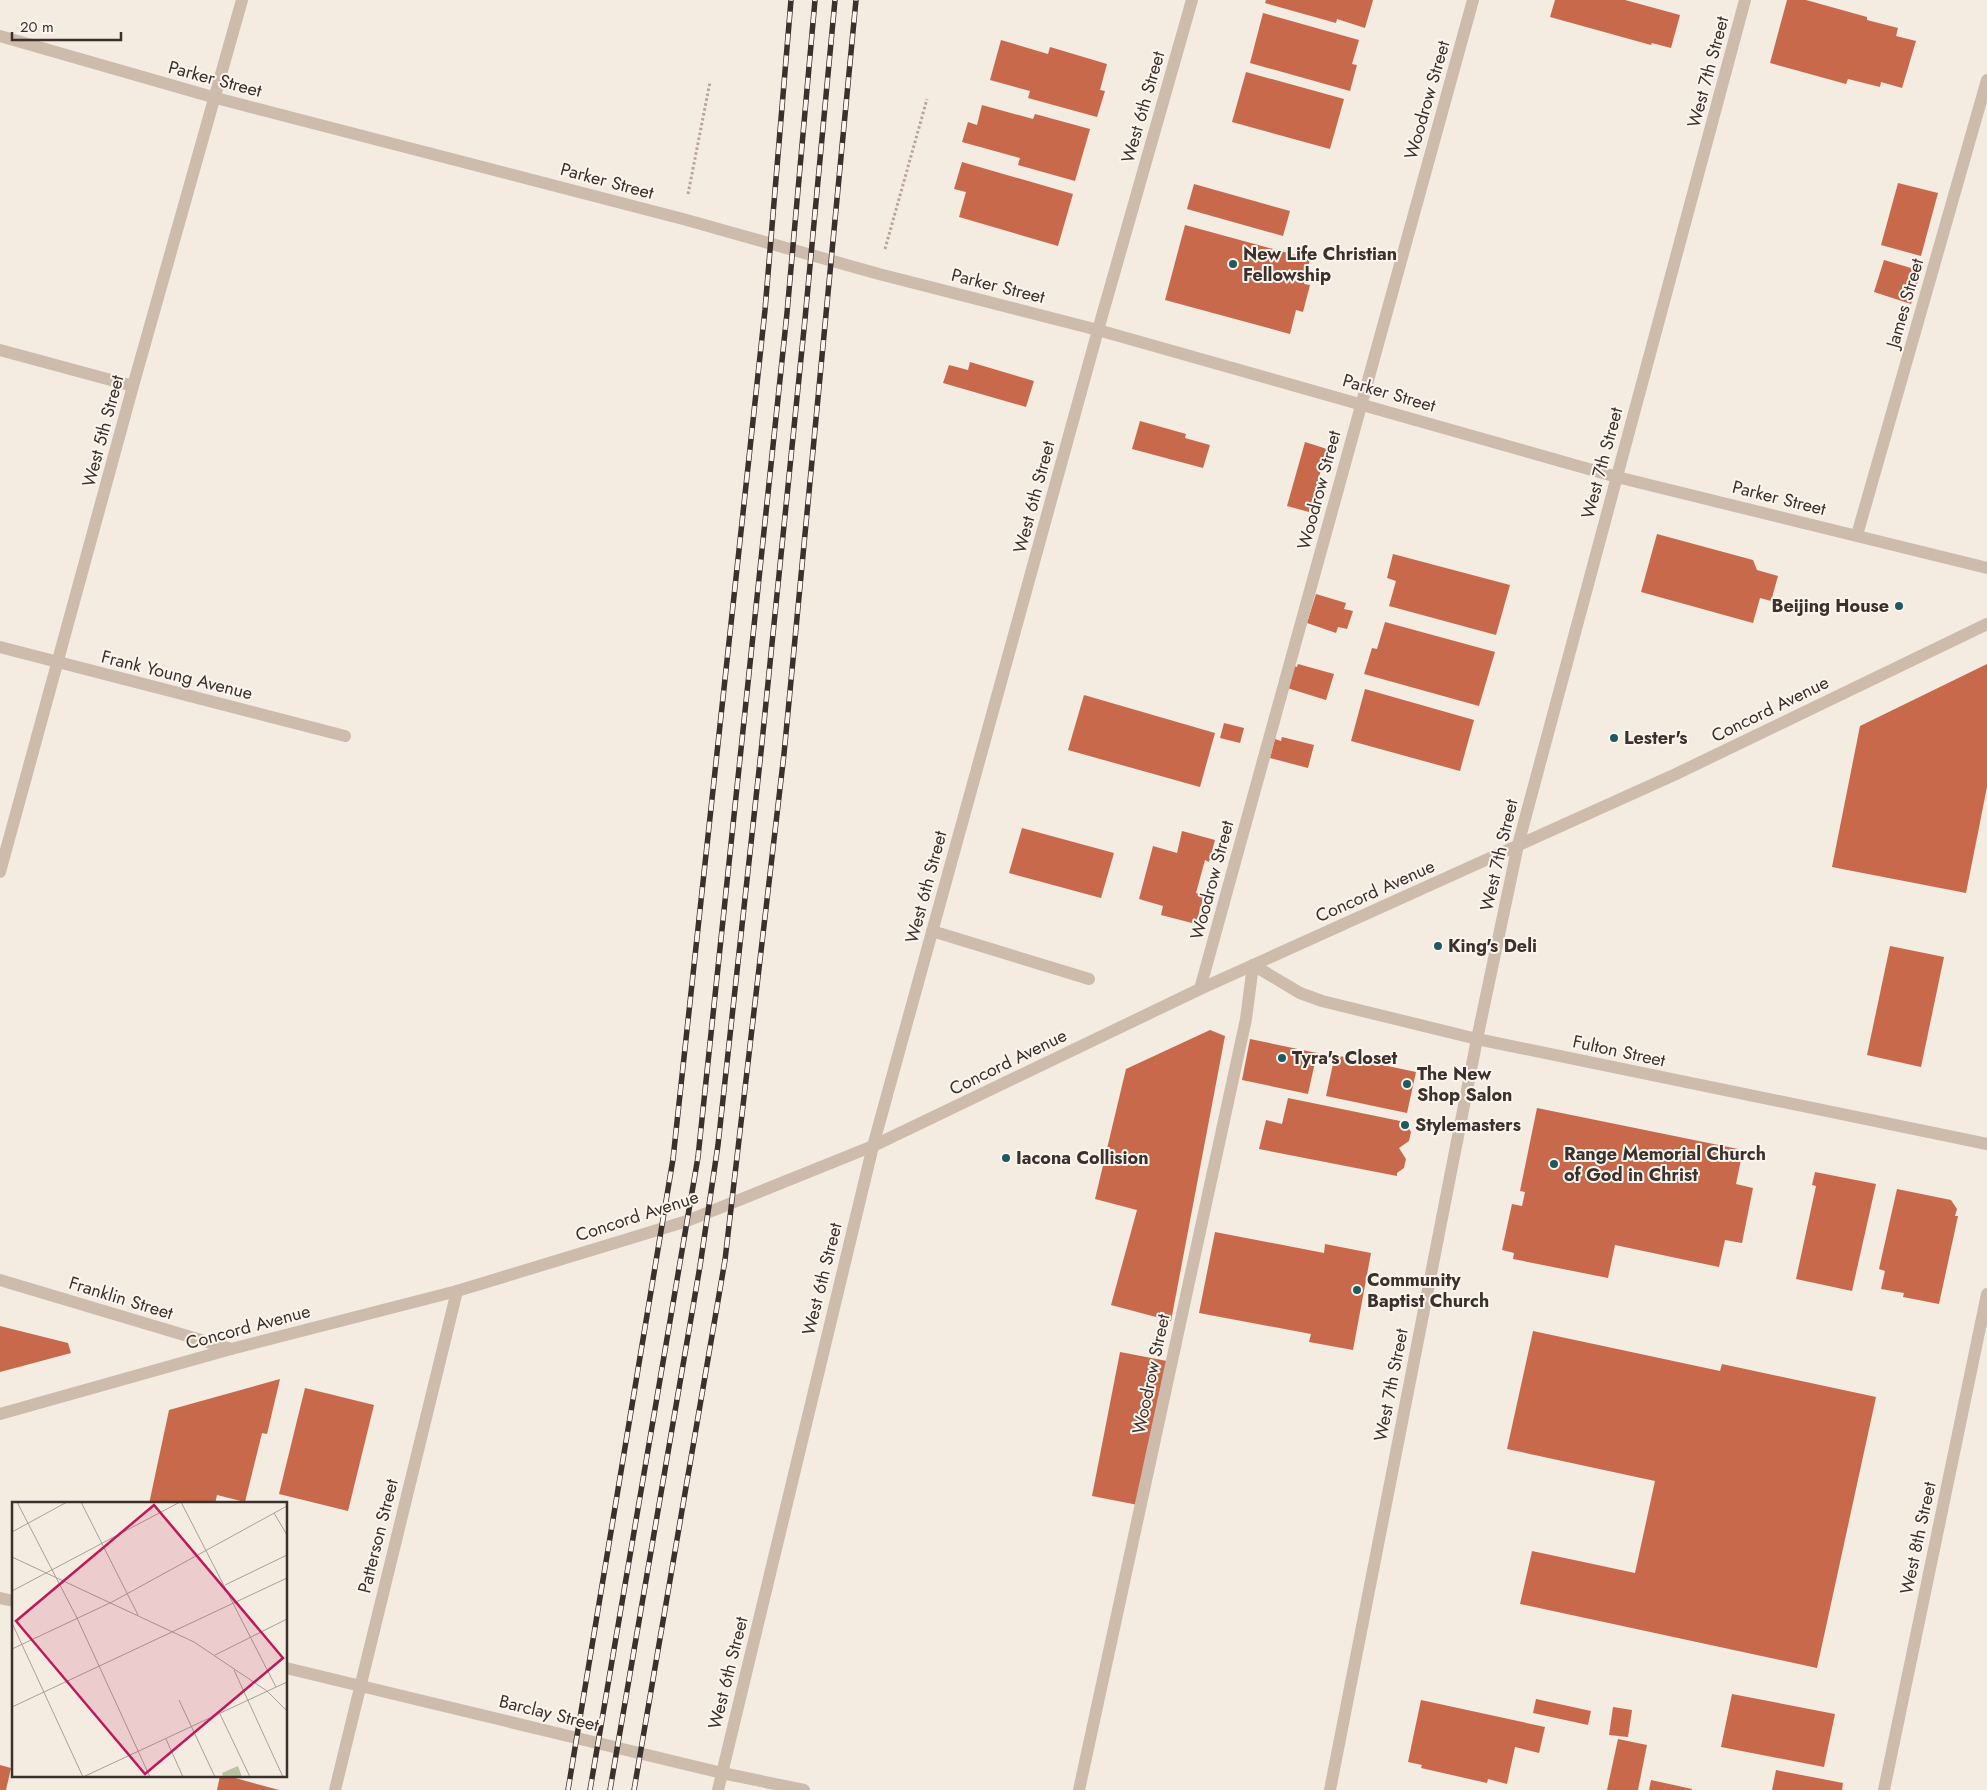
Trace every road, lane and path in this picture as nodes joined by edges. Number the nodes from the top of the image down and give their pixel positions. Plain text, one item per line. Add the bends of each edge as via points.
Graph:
1 (242, 0) edge
2 (1192, 0) edge
3 (1473, 0) edge
4 (1745, 0) edge
5 (0, 36) edge
6 (1987, 80) edge
7 (710, 82) dead end
8 (216, 98) junction
9 (927, 99) dead end
10 (683, 219) junction
11 (879, 274) junction
12 (1098, 330) junction
13 (0, 350) edge
14 (133, 386) junction
15 (1361, 404) junction
16 (1617, 477) junction
17 (1857, 535) junction
18 (1987, 568) edge
19 (1987, 624) edge
20 (0, 647) edge
21 (58, 662) junction
22 (345, 736) dead end
23 (1518, 845) junction
24 (0, 872) edge
25 (932, 931) junction
26 (1253, 965) junction
27 (1088, 979) dead end
28 (1200, 989) junction
29 (1477, 1039) junction
30 (1987, 1144) edge
31 (872, 1146) junction
32 (0, 1280) edge
33 (457, 1291) junction
34 (1987, 1294) edge
35 (232, 1349) junction
36 (0, 1414) edge
37 (288, 1668) edge
38 (360, 1686) junction
39 (722, 1773) junction
40 (335, 1790) edge
41 (718, 1790) edge
42 (804, 1790) edge
43 (1079, 1790) edge
44 (1330, 1790) edge
45 (1884, 1790) edge

1 - 8 street, West 5th Street
2 - 12 street, West 6th Street
3 - 15 street, Woodrow Street
4 - 16 street, West 7th Street
5 - 8 street, Parker Street
6 - 17 street, James Street
7 - 10 path
8 - 10 street, Parker Street
8 - 14 street, West 5th Street
9 - 11 path
10 - 11 street, Parker Street
11 - 12 street, Parker Street
12 - 15 street, Parker Street
12 - 25 street, West 6th Street
13 - 14 street
14 - 21 street, West 5th Street
15 - 16 street, Parker Street
15 - 28 street, Woodrow Street
16 - 17 street, Parker Street
16 - 23 street, West 7th Street
17 - 18 street, Parker Street
19 - 23 street, Concord Avenue via 1676,774
20 - 21 street, Frank Young Avenue
21 - 22 street, Frank Young Avenue
21 - 24 street, West 5th Street
23 - 26 street, Concord Avenue
23 - 29 street, West 7th Street
25 - 27 street
25 - 31 street, West 6th Street
26 - 28 street, Concord Avenue
26 - 29 street, Fulton Street via 1322,1002
26 - 43 street, Woodrow Street via 1246,1020
28 - 31 street, Concord Avenue
29 - 30 street, Fulton Street
29 - 44 street, West 7th Street
31 - 33 street, Concord Avenue via 687,1221
31 - 39 street, West 6th Street
32 - 35 street, Franklin Street
33 - 35 street, Concord Avenue
33 - 38 street, Patterson Street
34 - 45 street, West 8th Street
35 - 36 street, Concord Avenue
37 - 38 street, Barclay Street
38 - 39 street, Barclay Street
38 - 40 street, Patterson Street
39 - 41 street, West 6th Street
39 - 42 street, Barclay Street

